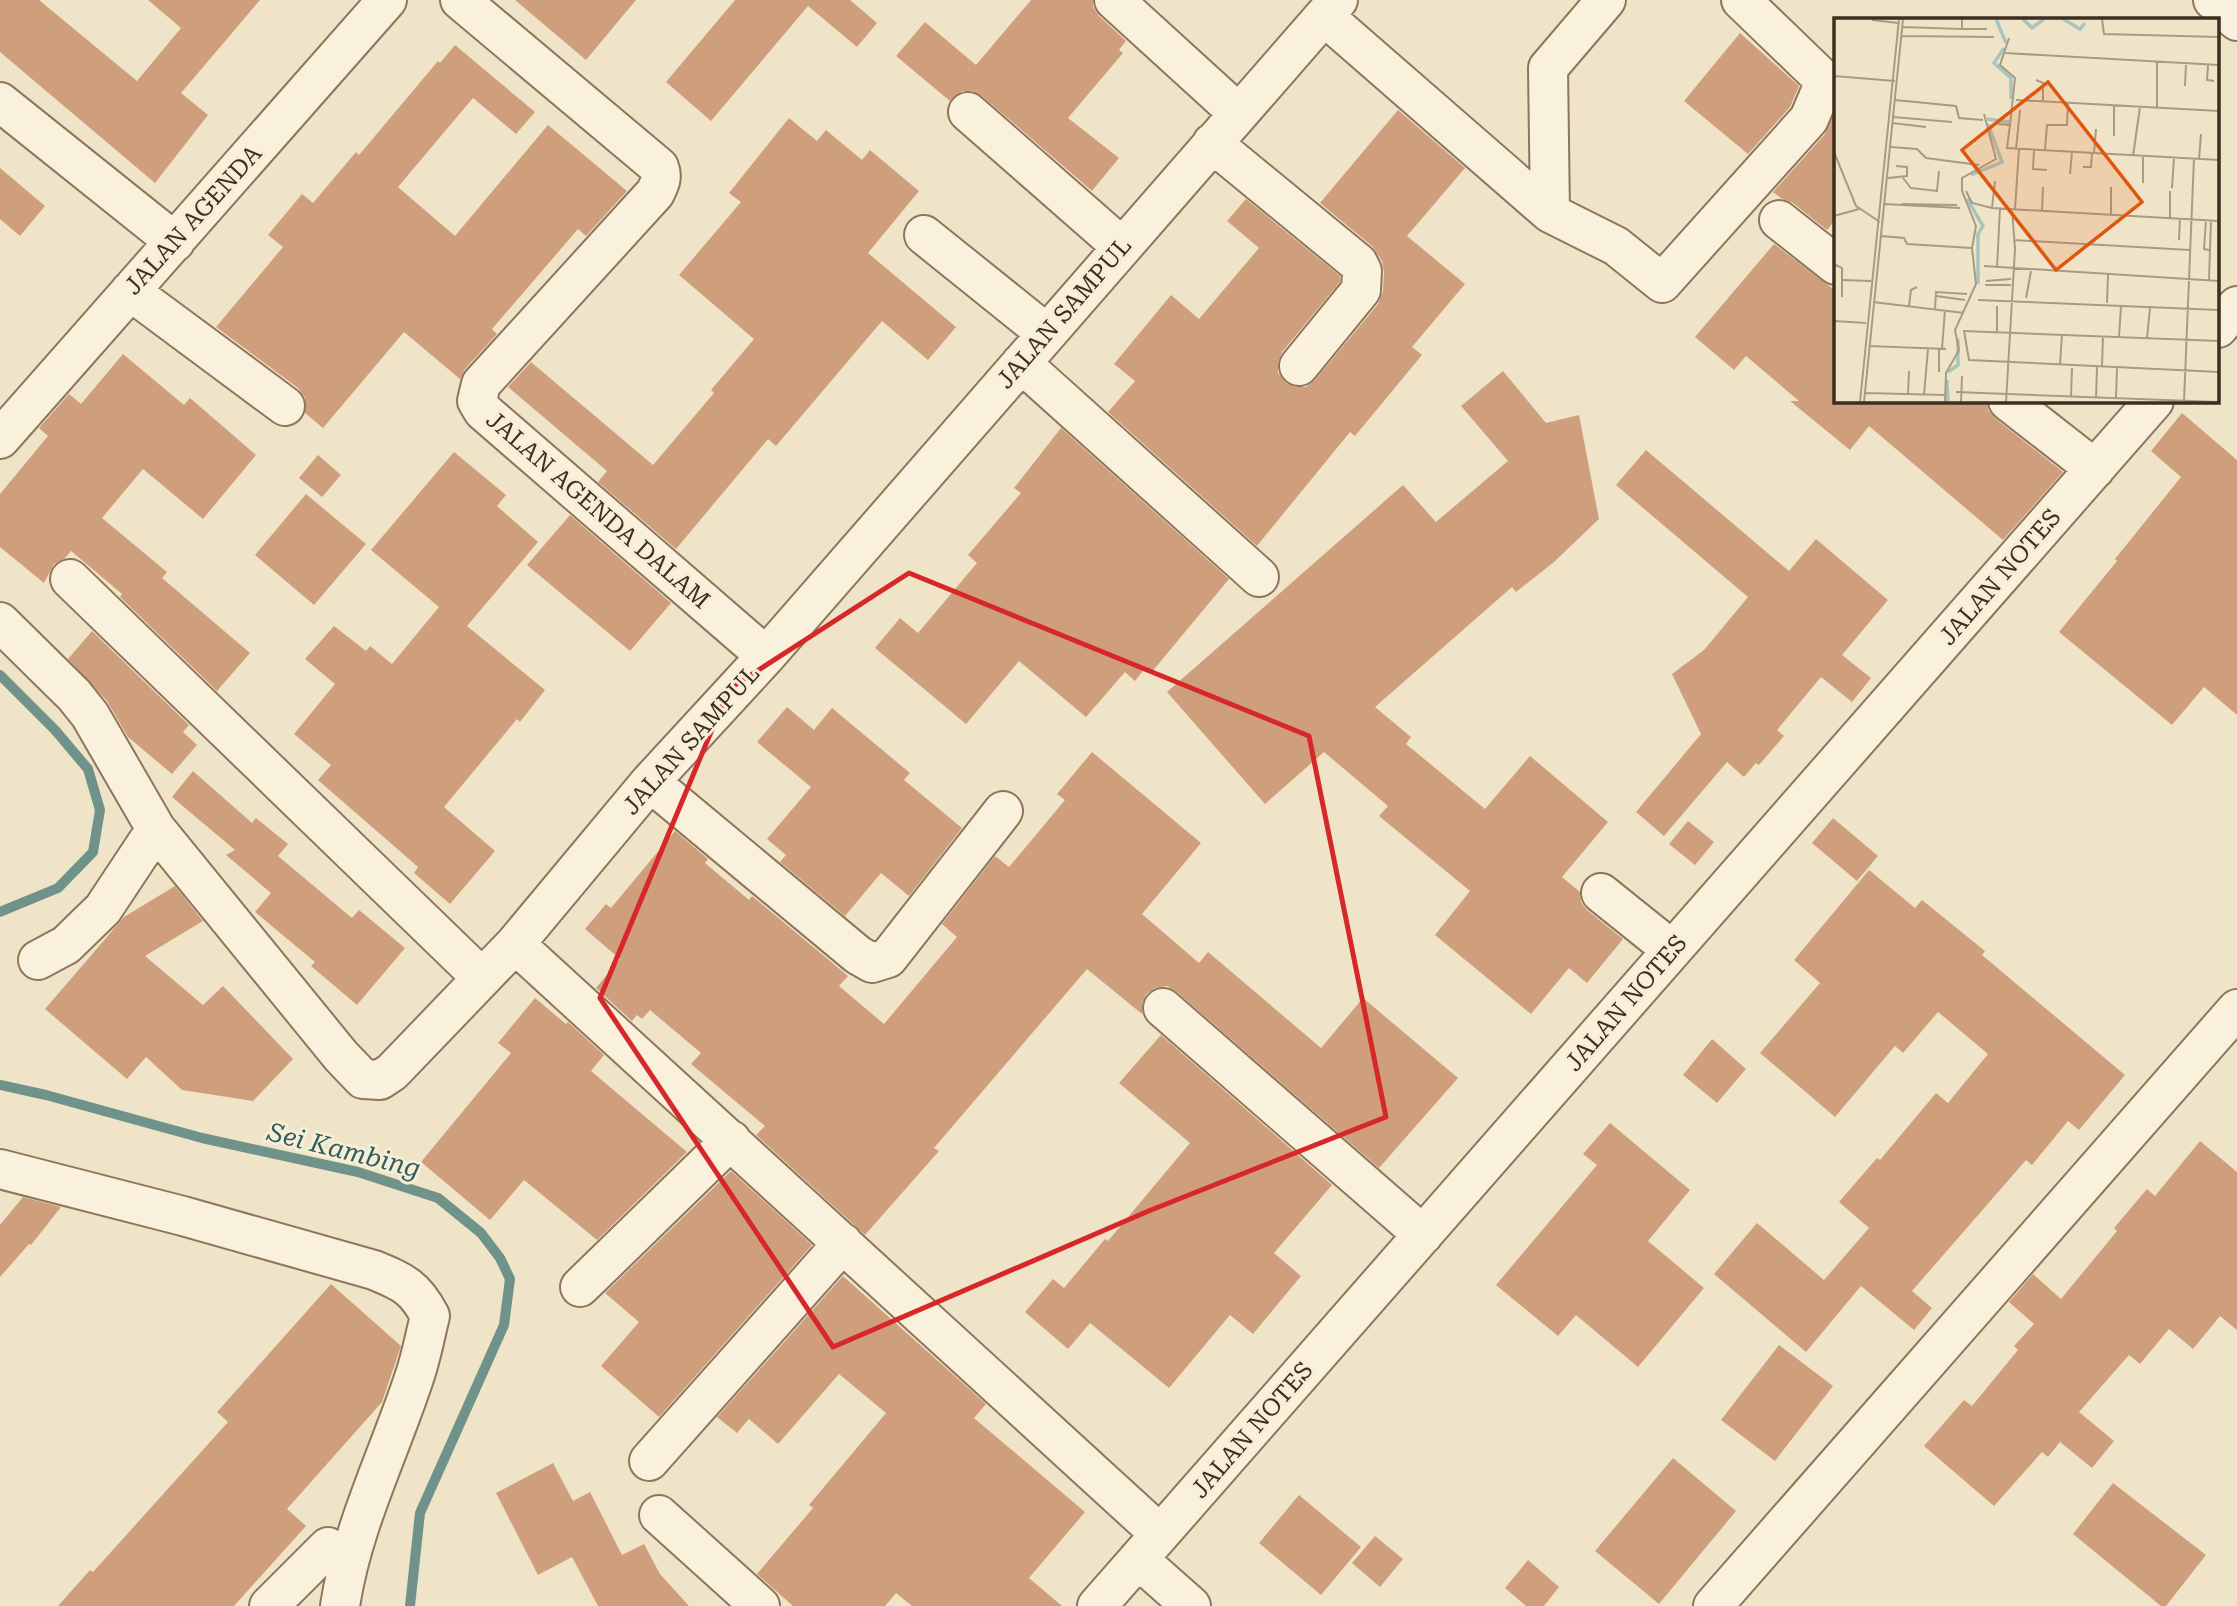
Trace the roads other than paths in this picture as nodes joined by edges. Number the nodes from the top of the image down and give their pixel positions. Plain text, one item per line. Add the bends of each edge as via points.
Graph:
1 (387, 0) edge
2 (460, 0) edge
3 (1114, 0) edge
4 (1606, 0) edge
5 (1741, 0) edge
6 (2213, 0) edge
7 (1331, 8) edge
8 (2237, 21) edge
9 (0, 102) edge
10 (968, 112) dead end
11 (1238, 113) junction
12 (1212, 143) junction
13 (1550, 213) junction
14 (1779, 220) dead end
15 (924, 235) dead end
16 (175, 242) junction
17 (1122, 247) junction
18 (1834, 263) edge
19 (2220, 290) edge
20 (130, 291) junction
21 (2237, 305) edge
22 (2220, 326) edge
23 (1046, 333) junction
24 (1021, 363) junction
25 (1298, 366) dead end
26 (2009, 402) edge
27 (2153, 402) edge
28 (285, 406) dead end
29 (0, 439) edge
30 (2095, 469) junction
31 (1259, 576) dead end
32 (70, 579) dead end
33 (0, 622) edge
34 (766, 656) junction
35 (650, 782) junction
36 (1003, 811) dead end
37 (156, 828) junction
38 (1601, 892) dead end
39 (515, 944) junction
40 (1672, 950) junction
41 (38, 960) dead end
42 (482, 978) junction
43 (1163, 1008) dead end
44 (2237, 1009) edge
45 (730, 1140) junction
46 (0, 1169) edge
47 (1423, 1235) junction
48 (844, 1243) junction
49 (580, 1287) dead end
50 (649, 1461) dead end
51 (659, 1515) dead end
52 (328, 1547) dead end
53 (1149, 1547) junction
54 (269, 1606) edge
55 (340, 1606) edge
56 (760, 1606) edge
57 (1097, 1606) edge
58 (1191, 1606) edge
59 (1713, 1606) edge

1 - 16 street, JALAN AGENDA
2 - 34 street, JALAN AGENDA DALAM via 661,172 655,193 481,384 477,401 483,411
3 - 11 street
4 - 13 street via 1548,68
5 - 13 street via 1825,81 1809,119 1662,282 1616,246
6 - 8 street
7 - 11 street, JALAN SAMPUL
7 - 13 street
9 - 16 street
10 - 17 street
11 - 12 street, JALAN SAMPUL
12 - 17 street, JALAN SAMPUL
12 - 25 street via 1362,271 1361,289
14 - 18 street
15 - 23 street
16 - 20 street, JALAN AGENDA
17 - 23 street, JALAN SAMPUL
19 - 21 street
20 - 28 street
20 - 29 street, JALAN AGENDA
21 - 22 street
23 - 24 street, JALAN SAMPUL
24 - 31 street
24 - 34 street, JALAN SAMPUL
26 - 30 street
27 - 30 street, JALAN NOTES
30 - 40 street, JALAN NOTES
32 - 42 street
33 - 37 street via 90,715
34 - 35 street, JALAN SAMPUL
35 - 36 street via 872,963 888,958
35 - 39 street, JALAN SAMPUL
37 - 41 street via 103,909 66,945
37 - 42 street, JALAN SAMPUL via 363,1079 380,1080 392,1072
38 - 40 street
39 - 42 street, JALAN SAMPUL
39 - 45 street
40 - 47 street, JALAN NOTES
43 - 47 street
44 - 59 street
45 - 48 street
45 - 49 street
46 - 55 street via 374,1270 403,1282 420,1296 430,1316 415,1376 377,1474 345,1574
47 - 53 street, JALAN NOTES
48 - 50 street
48 - 53 street
51 - 56 street
52 - 54 street
53 - 57 street, JALAN NOTES
53 - 58 street

